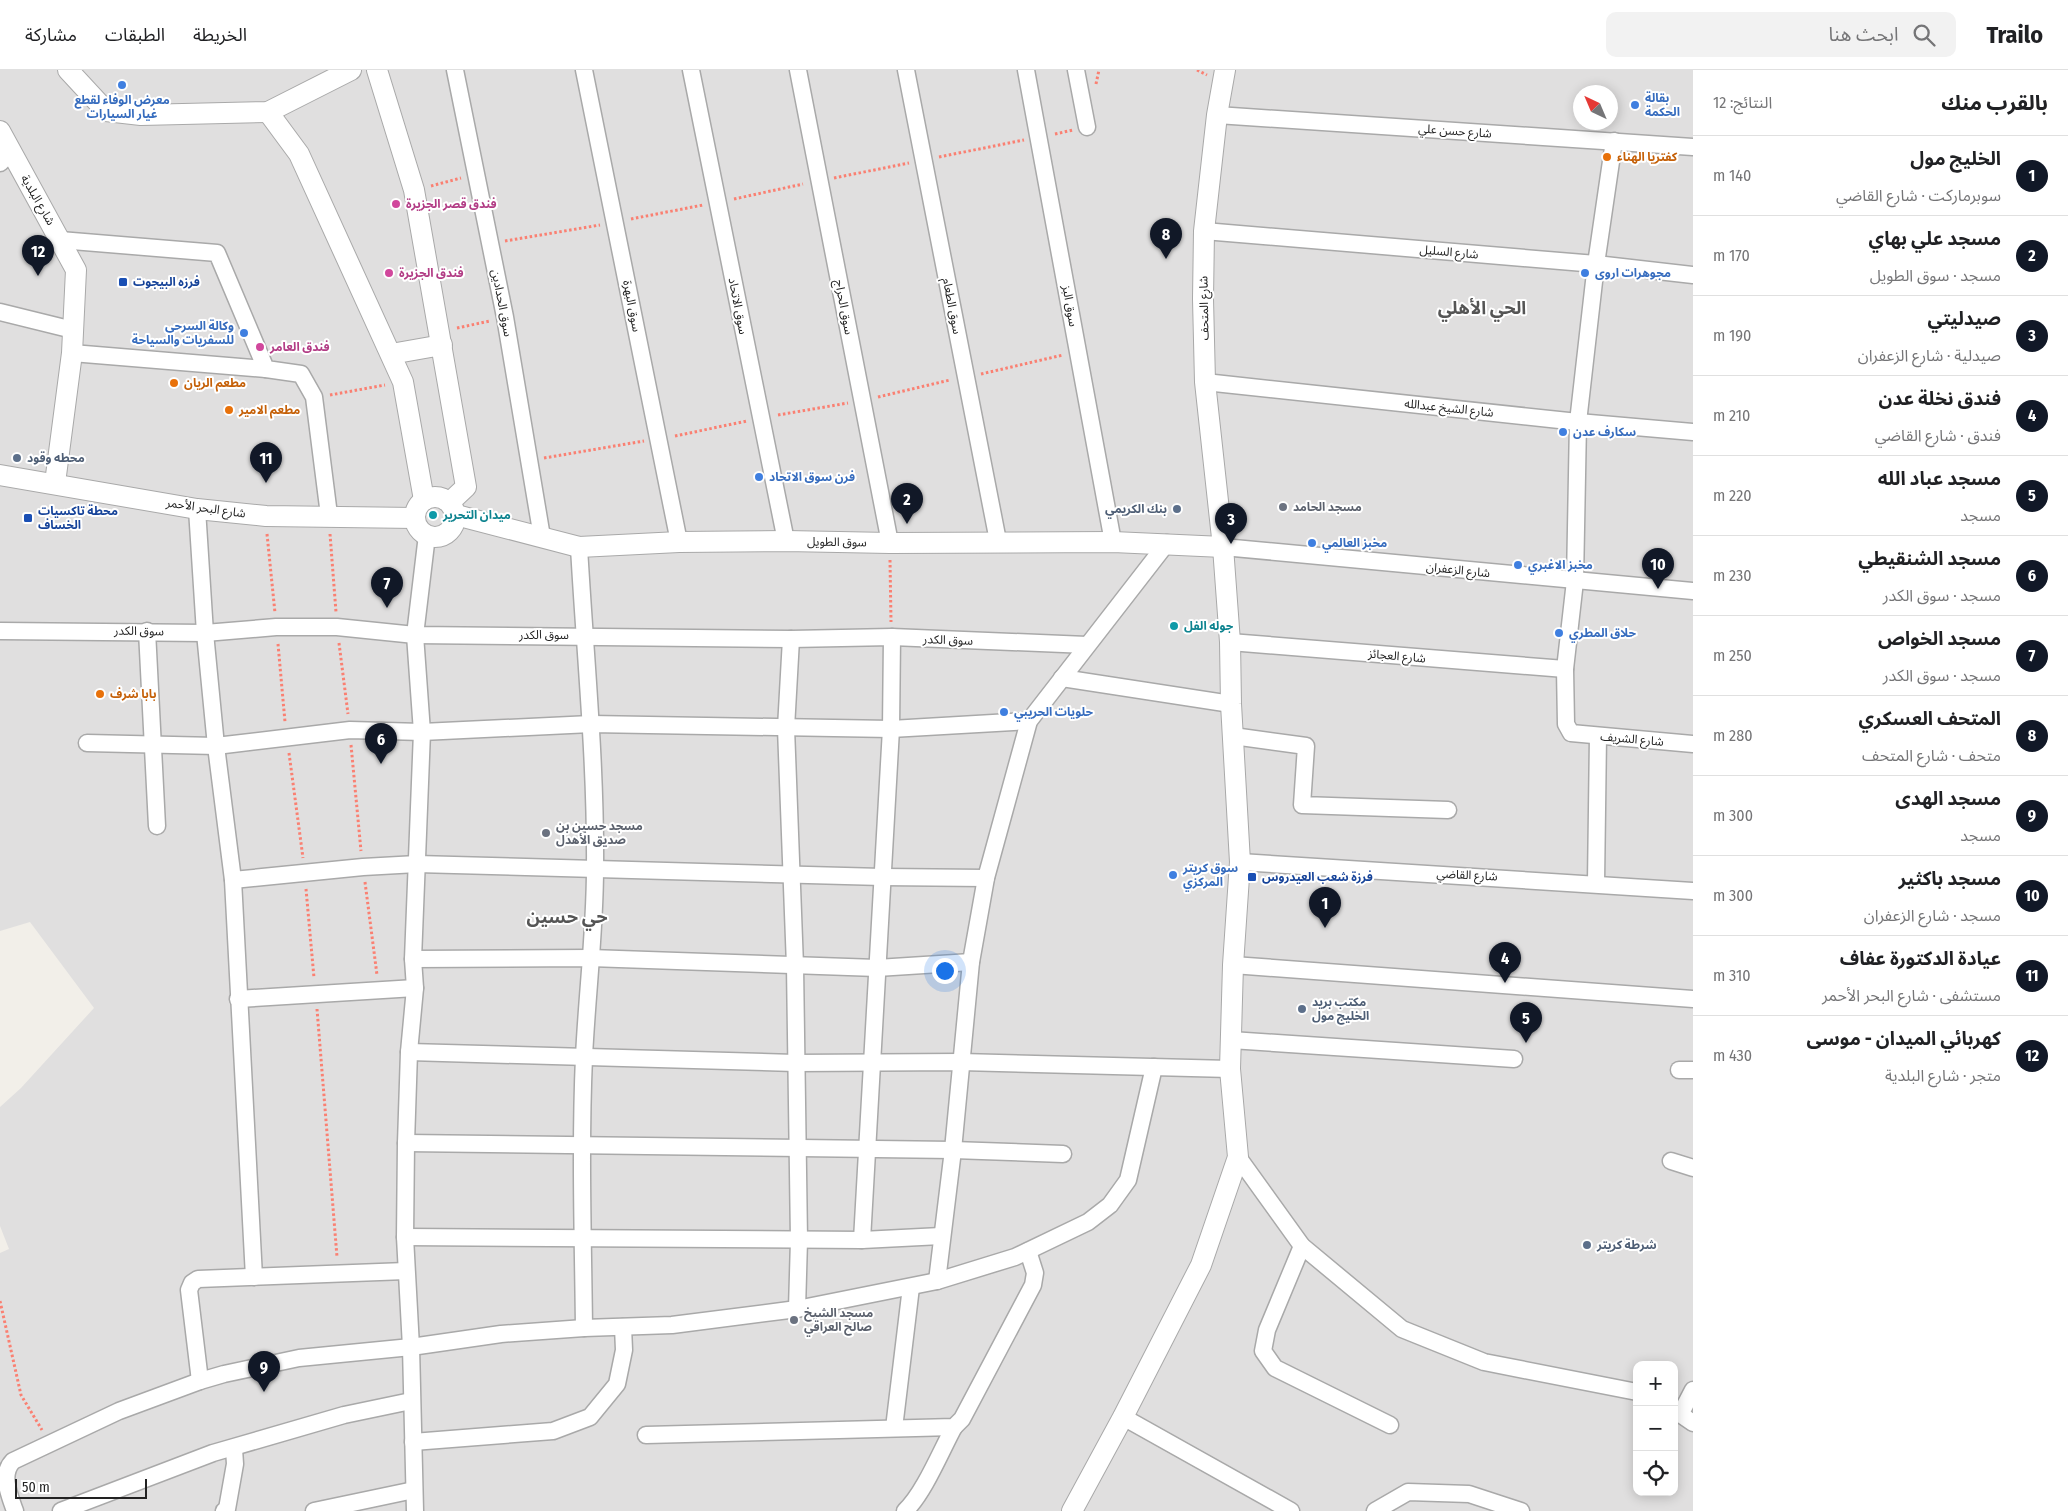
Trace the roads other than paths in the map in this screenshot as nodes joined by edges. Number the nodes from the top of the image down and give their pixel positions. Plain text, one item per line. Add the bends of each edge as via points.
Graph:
1 (68, 70) edge
2 (351, 70) edge
3 (377, 70) edge
4 (455, 70) edge
5 (584, 70) edge
6 (691, 70) edge
7 (798, 70) edge
8 (906, 70) edge
9 (1026, 70) edge
10 (1076, 70) edge
11 (1225, 70) edge
12 (268, 112) junction
13 (1217, 116) junction
14 (1087, 128) dead end
15 (0, 131) edge
16 (1614, 141) junction
17 (1693, 147) edge
18 (5, 158) edge
19 (1204, 232) junction
20 (60, 240) junction
21 (1596, 264) junction
22 (1693, 275) edge
23 (0, 312) edge
24 (73, 330) junction
25 (440, 338) junction
26 (72, 353) junction
27 (391, 354) junction
28 (266, 369) junction
29 (1205, 382) junction
30 (1578, 422) junction
31 (1693, 432) edge
32 (0, 475) edge
33 (55, 483) junction
34 (424, 500) junction
35 (197, 509) junction
36 (453, 509) junction
37 (329, 516) junction
38 (415, 518) junction
39 (427, 535) junction
40 (542, 537) junction
41 (786, 541) junction
42 (679, 542) junction
43 (998, 542) junction
44 (1113, 542) junction
45 (890, 543) junction
46 (1167, 543) junction
47 (579, 547) junction
48 (1223, 547) junction
49 (1575, 581) junction
50 (1693, 591) edge
51 (1, 631) edge
52 (147, 631) junction
53 (205, 633) junction
54 (415, 634) junction
55 (584, 635) junction
56 (892, 637) junction
57 (791, 639) junction
58 (1230, 642) junction
59 (1087, 645) junction
60 (1565, 669) junction
61 (1062, 678) junction
62 (1231, 704) junction
63 (1029, 721) junction
64 (591, 724) junction
65 (786, 728) junction
66 (891, 729) junction
67 (422, 732) junction
68 (1233, 736) junction
69 (1598, 736) junction
70 (87, 743) dead end
71 (153, 744) junction
72 (1693, 744) edge
73 (216, 746) junction
74 (1448, 810) dead end
75 (157, 826) dead end
76 (1240, 862) junction
77 (417, 864) junction
78 (595, 870) junction
79 (790, 874) junction
80 (882, 877) junction
81 (986, 878) junction
82 (233, 880) junction
83 (1596, 883) junction
84 (1693, 891) edge
85 (590, 958) junction
86 (413, 959) junction
87 (971, 962) junction
88 (1233, 965) junction
89 (795, 966) junction
90 (877, 968) junction
91 (415, 988) junction
92 (238, 999) junction
93 (1693, 999) edge
94 (1231, 1040) junction
95 (409, 1052) junction
96 (584, 1057) junction
97 (1514, 1059) dead end
98 (872, 1061) junction
99 (795, 1062) junction
100 (961, 1062) junction
101 (1154, 1067) junction
102 (1230, 1069) junction
103 (406, 1144) junction
104 (581, 1144) junction
105 (798, 1149) junction
106 (867, 1150) junction
107 (953, 1150) junction
108 (1063, 1154) dead end
109 (1238, 1157) junction
110 (1671, 1161) dead end
111 (1693, 1168) edge
112 (941, 1236) junction
113 (406, 1237) junction
114 (583, 1237) junction
115 (799, 1240) junction
116 (862, 1240) junction
117 (1302, 1246) junction
118 (1028, 1251) junction
119 (406, 1271) junction
120 (254, 1277) junction
121 (937, 1281) junction
122 (912, 1286) junction
123 (797, 1309) junction
124 (623, 1327) junction
125 (584, 1328) junction
126 (410, 1347) junction
127 (200, 1381) junction
128 (1693, 1390) edge
129 (1633, 1391) edge
130 (411, 1401) junction
131 (1683, 1416) edge
132 (1123, 1417) junction
133 (1390, 1425) dead end
134 (954, 1427) junction
135 (894, 1428) junction
136 (646, 1435) dead end
137 (413, 1442) junction
138 (234, 1449) junction
139 (414, 1490) junction
140 (4, 1493) edge
141 (15, 1511) edge
142 (61, 1511) edge
143 (224, 1511) edge
144 (314, 1511) edge
145 (414, 1511) edge
146 (905, 1511) edge
147 (1072, 1511) edge
148 (1291, 1511) edge
149 (1375, 1511) edge
150 (1521, 1511) edge

1 - 12 street via 106,111 141,115
2 - 12 street
3 - 25 street via 414,190
4 - 40 street, سوق الحدادين via 505,317
5 - 42 street, سوق البهرة
6 - 41 street, سوق الاتحاد
7 - 45 street, سوق الحراج
8 - 43 street, سوق الطعام
9 - 44 street, سوق البز
10 - 14 street
11 - 13 street, شارع المتحف
12 - 27 street via 299,154
13 - 16 street, شارع حسن علي
13 - 19 street, شارع المتحف
15 - 18 street, شارع البلدية
16 - 17 street, شارع حسن علي
16 - 21 street
18 - 20 street, شارع البلدية
19 - 21 street, شارع السليل
19 - 29 street, شارع المتحف
20 - 24 street, شارع البلدية via 76,270
20 - 28 street via 217,253
21 - 22 street, شارع السليل
21 - 30 street
23 - 24 street
24 - 26 street, شارع البلدية
25 - 27 street
25 - 36 street via 466,487
26 - 28 street
26 - 33 street, شارع البلدية
27 - 34 street via 403,382
28 - 37 street via 301,374 314,397
29 - 30 street, شارع الشيخ عبدالله
29 - 48 street, شارع المتحف
30 - 31 street, شارع الشيخ عبدالله
30 - 49 street
32 - 33 street, شارع البحر الأحمر
33 - 35 street, شارع البحر الأحمر
34 - 36 street via 437,496
34 - 38 street
35 - 37 street, شارع البحر الأحمر via 266,516
35 - 53 street
36 - 39 street via 455,522 447,533 434,537
36 - 40 street, سوق الطويل
37 - 38 street, شارع البحر الأحمر
38 - 39 street
39 - 54 street
40 - 47 street, سوق الطويل
41 - 42 street, سوق الطويل
41 - 45 street, سوق الطويل
42 - 47 street, سوق الطويل
43 - 44 street, سوق الطويل
43 - 45 street, سوق الطويل
44 - 46 street, سوق الطويل
46 - 48 street, سوق الطويل
46 - 59 street
47 - 55 street
48 - 49 street, شارع الزعفران
48 - 58 street, شارع المتحف
49 - 50 street, شارع الزعفران
49 - 60 street
51 - 52 street, سوق الكدر
52 - 53 street, سوق الكدر
52 - 71 street
53 - 54 street, سوق الكدر via 276,627 337,627
53 - 73 street
54 - 55 street, سوق الكدر
54 - 67 street
55 - 57 street, سوق الكدر
55 - 64 street
56 - 57 street, سوق الكدر
56 - 59 street, سوق الكدر
56 - 66 street
57 - 65 street
58 - 60 street, شارع العجائز
58 - 62 street, شارع المتحف
59 - 61 street
60 - 69 street, شارع الشريف via 1566,724 1571,733
61 - 62 street
61 - 63 street
62 - 68 street, شارع المتحف
63 - 66 street
63 - 81 street
64 - 65 street
64 - 67 street
64 - 78 street
65 - 66 street
65 - 79 street
66 - 80 street
67 - 73 street via 350,730
67 - 77 street
68 - 74 street via 1306,746 1302,805
68 - 76 street, شارع المتحف
69 - 72 street, شارع الشريف
69 - 83 street
70 - 71 street
71 - 73 street
71 - 75 street
73 - 82 street
76 - 83 street, شارع القاضي
76 - 88 street, شارع المتحف
77 - 78 street
77 - 82 street
77 - 86 street
78 - 79 street
78 - 85 street
79 - 80 street
79 - 89 street
80 - 81 street
80 - 90 street
81 - 87 street
82 - 92 street
83 - 84 street, شارع القاضي
85 - 86 street
85 - 89 street
85 - 96 street
86 - 91 street
87 - 90 street
87 - 100 street
88 - 93 street
88 - 94 street, شارع المتحف
89 - 90 street
89 - 99 street
90 - 98 street
91 - 92 street
91 - 95 street
92 - 120 street
94 - 97 street
94 - 102 street, شارع المتحف
95 - 96 street
95 - 103 street
96 - 99 street
96 - 104 street
98 - 99 street
98 - 100 street
98 - 106 street
99 - 105 street
100 - 101 street
100 - 107 street
101 - 102 street
101 - 118 street via 1128,1180 1110,1205 1088,1222
102 - 109 street, شارع المتحف
103 - 104 street
103 - 113 street
104 - 105 street
104 - 114 street
105 - 106 street
105 - 115 street
106 - 107 street
106 - 116 street
107 - 108 street
107 - 112 street
109 - 117 street
109 - 132 street via 1200,1265
110 - 111 street
112 - 116 street
112 - 121 street
113 - 114 street
113 - 119 street
114 - 115 street
114 - 125 street
115 - 116 street
115 - 123 street
117 - 129 street via 1402,1329 1484,1362
117 - 133 street via 1268,1330 1263,1351 1275,1368
118 - 121 street
118 - 134 street via 1035,1273 1033,1285 962,1419
119 - 120 street
119 - 126 street
120 - 127 street via 198,1279 192,1283 189,1290
121 - 122 street
122 - 123 street
122 - 135 street
123 - 124 street via 672,1325
124 - 125 street
124 - 137 street via 624,1350 617,1384 590,1417 553,1431
125 - 126 street via 501,1334
126 - 127 street via 299,1358
126 - 130 street
127 - 140 street via 119,1411 6,1466 2,1475
128 - 131 street
130 - 137 street
130 - 138 street via 344,1415
132 - 147 street
132 - 148 street
134 - 135 street
134 - 146 street via 921,1490
135 - 136 street
137 - 139 street
138 - 142 street via 213,1453
138 - 143 street via 235,1464
139 - 144 street
139 - 145 street
140 - 141 street
149 - 150 street via 1408,1492 1469,1494

